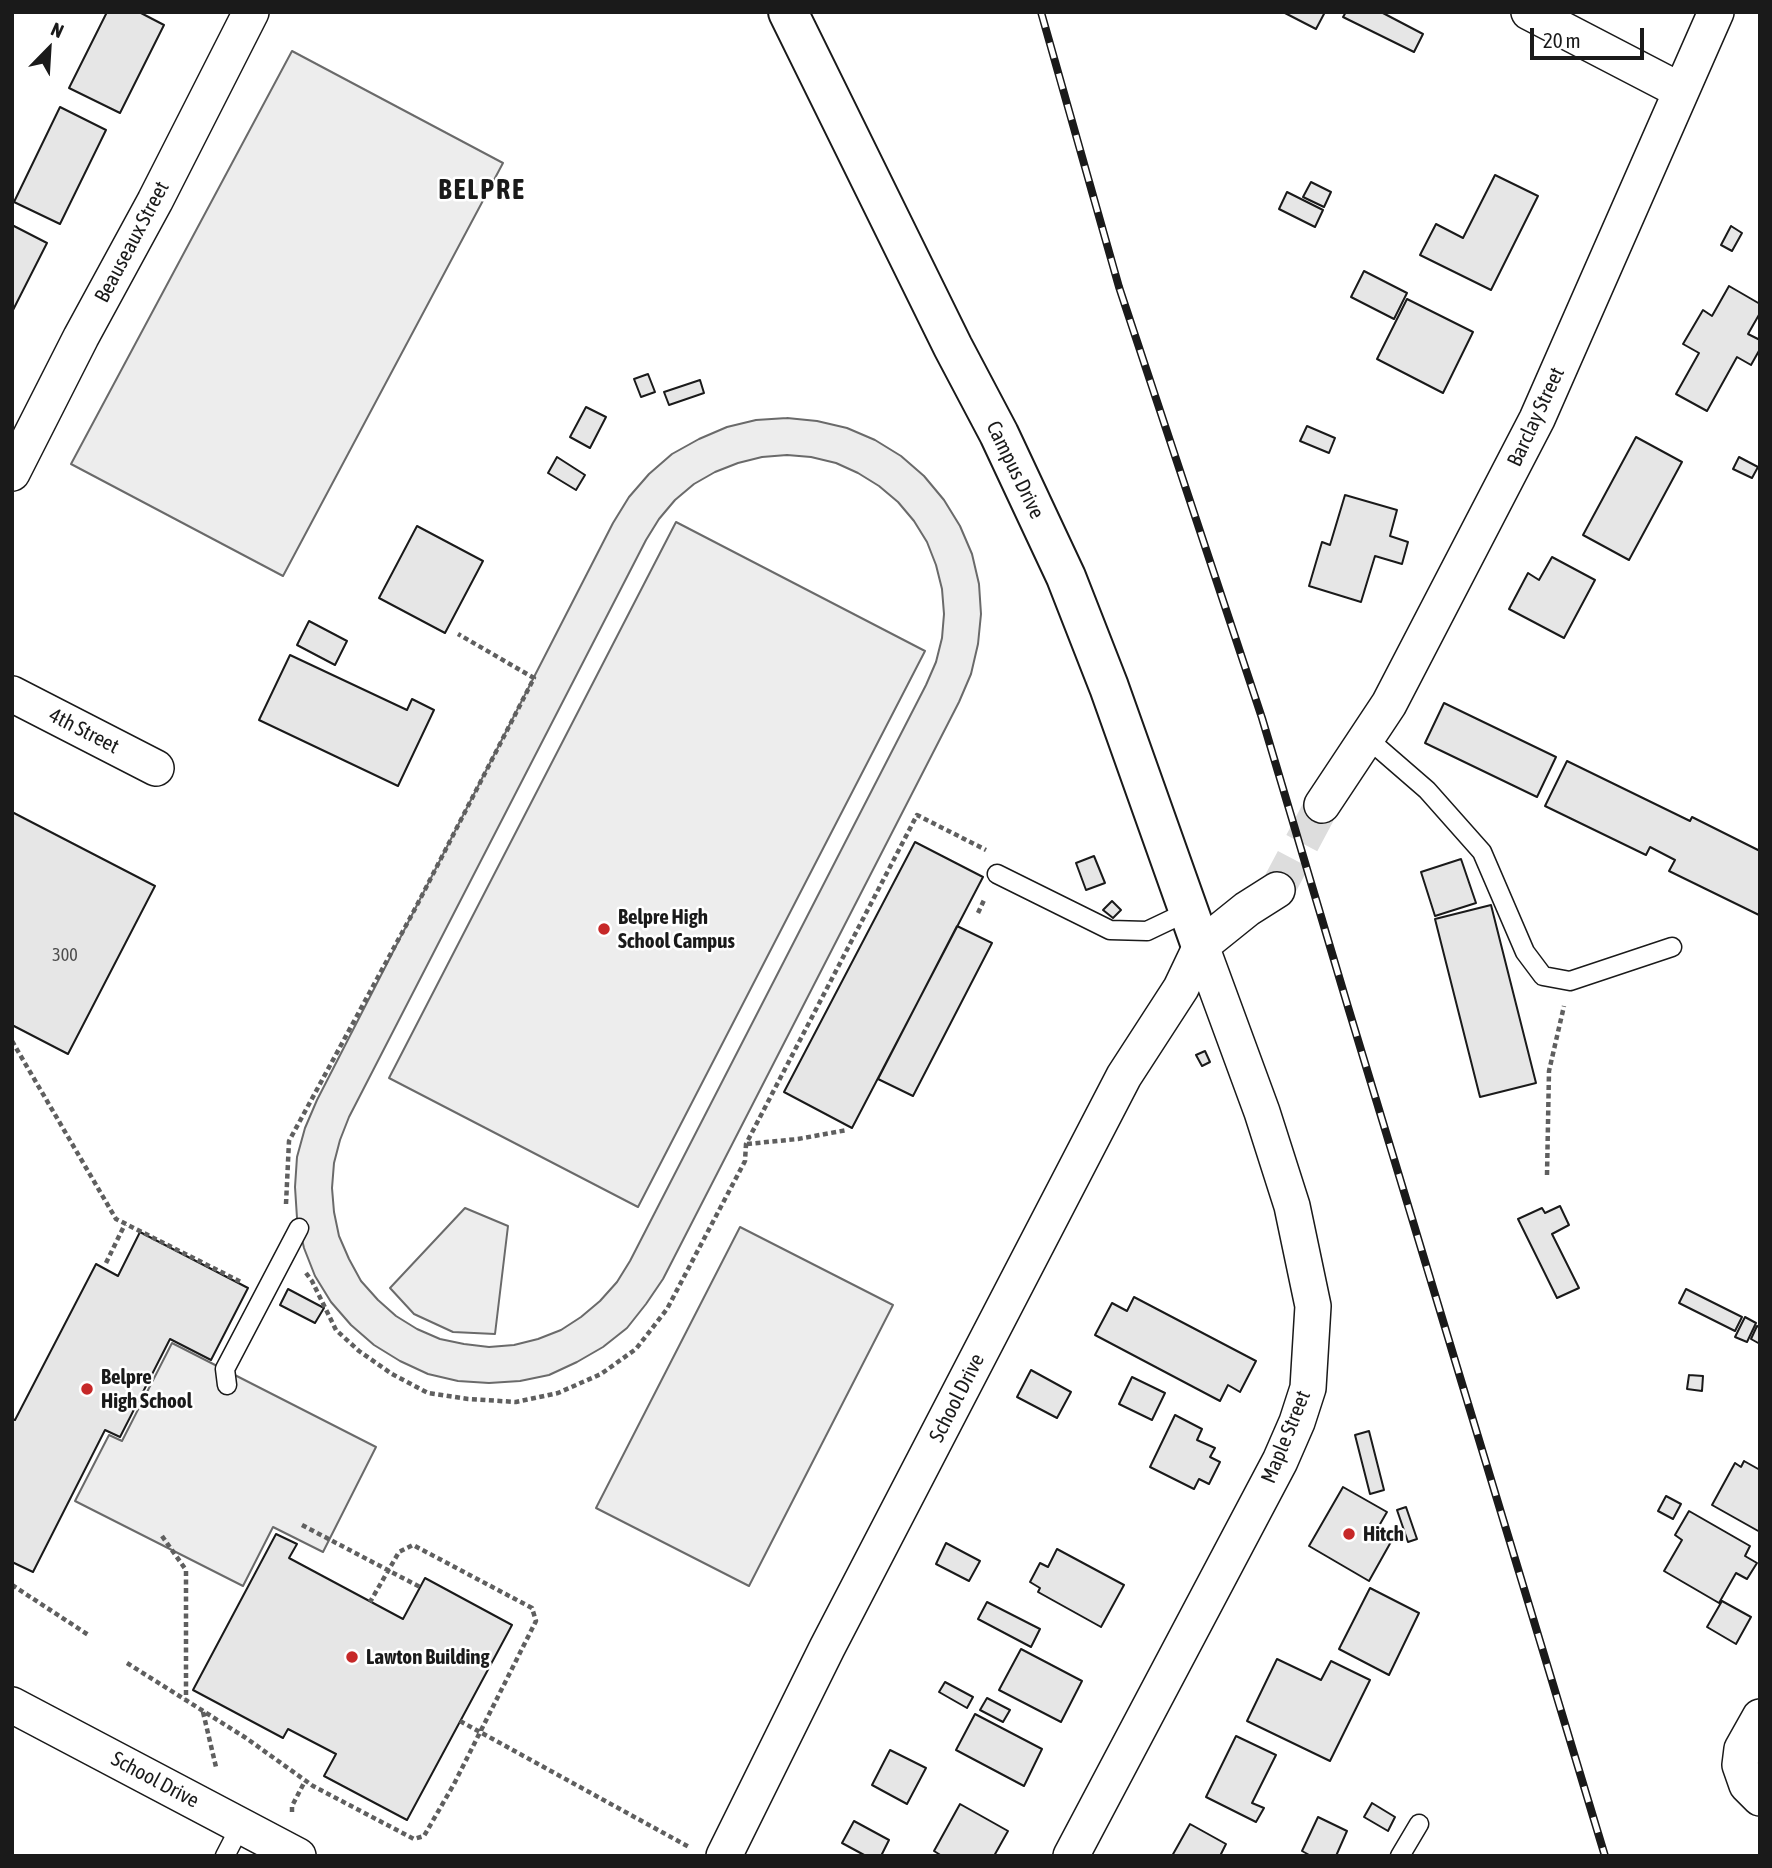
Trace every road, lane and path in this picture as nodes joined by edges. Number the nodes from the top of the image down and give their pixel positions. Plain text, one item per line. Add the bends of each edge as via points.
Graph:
1 (251, 12) edge
2 (788, 12) edge
3 (1529, 12) edge
4 (1716, 12) edge
5 (1681, 91) junction
6 (12, 472) edge
7 (458, 634) dead end
8 (12, 694) edge
9 (1367, 738) junction
10 (156, 768) dead end
11 (1322, 805) tunnel mouth
12 (997, 874) junction
13 (1277, 890) tunnel mouth
14 (978, 913) dead end
15 (1195, 929) junction
16 (1672, 947) dead end
17 (1570, 981) junction
18 (12, 1041) edge
19 (847, 1130) dead end
20 (746, 1144) junction
21 (1547, 1175) dead end
22 (125, 1224) junction
23 (299, 1228) dead end
24 (290, 1247) junction
25 (106, 1263) dead end
26 (263, 1295) junction
27 (227, 1385) dead end
28 (303, 1525) dead end
29 (162, 1536) dead end
30 (388, 1570) junction
31 (12, 1585) edge
32 (420, 1587) dead end
33 (370, 1602) dead end
34 (90, 1636) dead end
35 (127, 1663) dead end
36 (186, 1700) junction
37 (12, 1705) edge
38 (203, 1711) junction
39 (1760, 1717) edge
40 (460, 1721) dead end
41 (480, 1732) junction
42 (216, 1767) dead end
43 (305, 1781) junction
44 (1759, 1797) edge
45 (292, 1818) dead end
46 (1419, 1824) dead end
47 (241, 1825) junction
48 (686, 1845) dead end
49 (225, 1856) edge
50 (298, 1856) edge
51 (724, 1856) edge
52 (1071, 1856) edge
53 (1400, 1856) edge

1 - 6 street, Beauseaux Street
2 - 15 street, Campus Drive via 1066,577
3 - 5 street
4 - 5 street, Barclay Street
5 - 9 street, Barclay Street via 1537,419 1390,704
7 - 24 path via 534,678 289,1141 285,1232
8 - 10 street, 4th Street
9 - 11 street, Barclay Street
9 - 17 lane via 1427,790 1482,852 1525,952 1543,976
12 - 14 path
12 - 15 lane via 1110,929
12 - 20 path via 1002,863 996,855 917,815
13 - 15 street via 1247,909
15 - 51 street, School Drive via 1181,988 1124,1076
15 - 52 street, Maple Street via 1292,1206 1313,1306 1308,1388 1280,1461
16 - 17 lane
17 - 21 path via 1549,1071
18 - 22 path via 116,1219
19 - 20 path
20 - 24 path via 745,1161 667,1310 636,1349 601,1374 558,1393 516,1402 468,1399 428,1393 392,1374 336,1330
22 - 25 path
22 - 26 path
23 - 24 lane
24 - 26 lane
26 - 27 lane via 225,1369
28 - 30 path
29 - 36 path via 186,1570
30 - 32 path
30 - 33 path
30 - 41 path via 399,1552 412,1545 532,1608 536,1621
31 - 34 path
35 - 36 path
36 - 38 path
37 - 47 street, School Drive
38 - 42 path
38 - 43 path
39 - 44 street via 1742,1749 1740,1765 1746,1785
40 - 41 path
41 - 43 path via 424,1836 414,1839
41 - 48 path
43 - 45 path via 292,1806
46 - 53 lane
47 - 49 lane
47 - 50 street, School Drive

